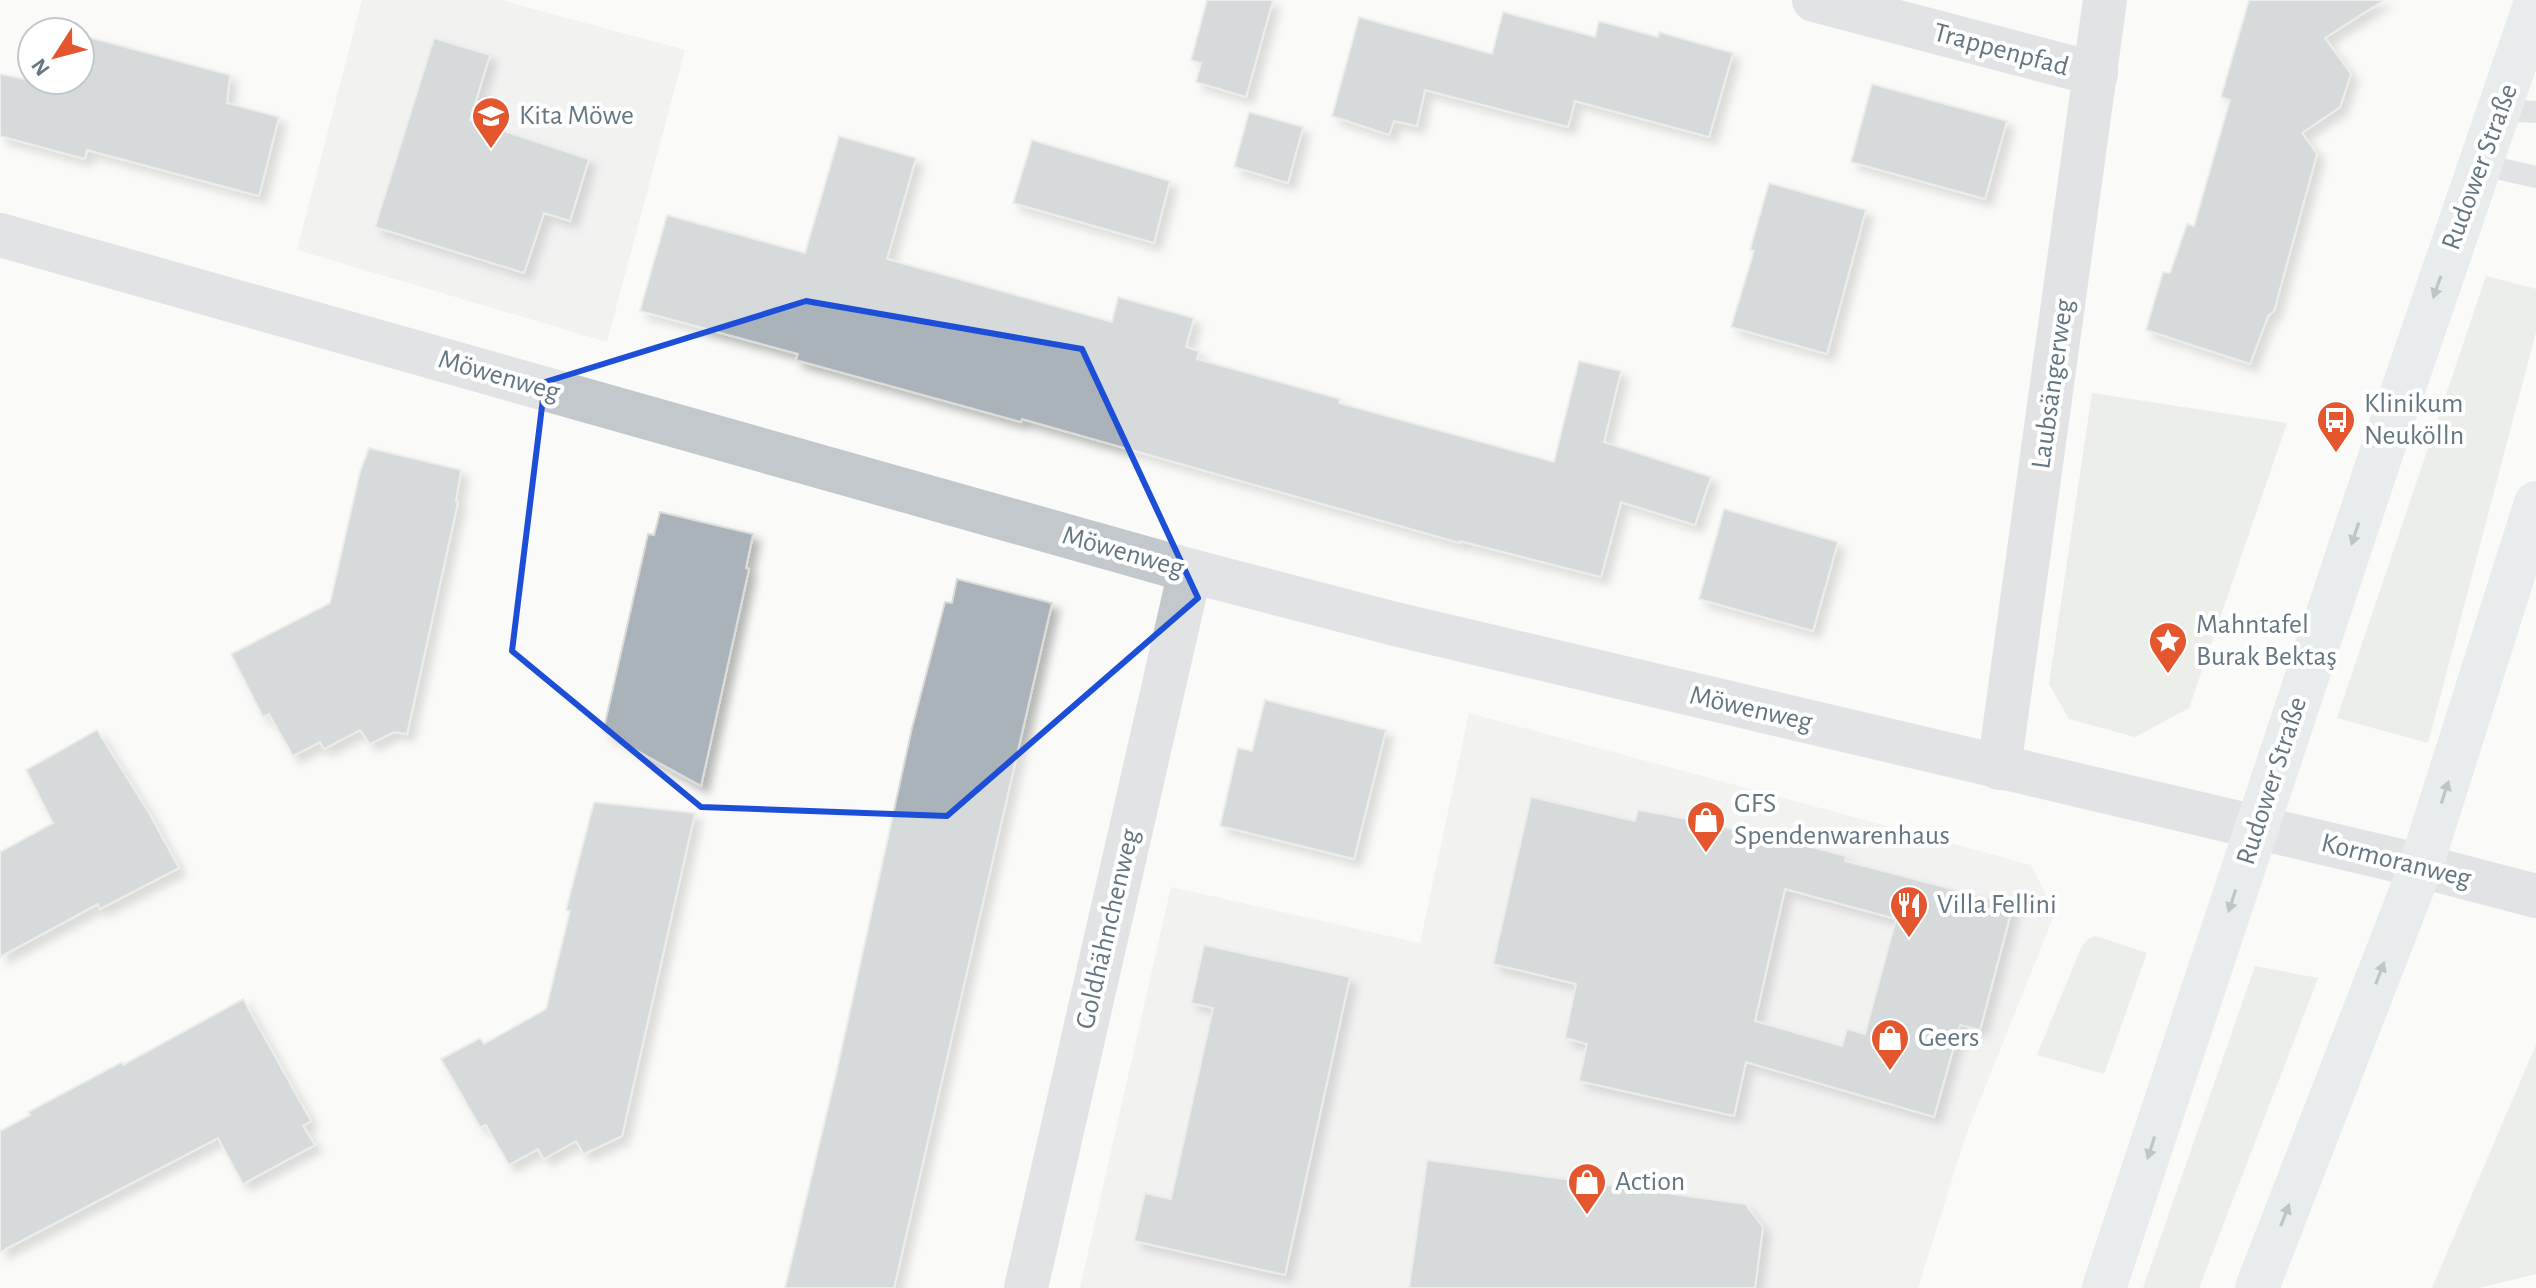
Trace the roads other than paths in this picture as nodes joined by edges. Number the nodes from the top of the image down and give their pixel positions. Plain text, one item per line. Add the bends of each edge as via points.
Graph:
1 (1814, 0) edge
2 (2105, 0) edge
3 (2536, 2) edge
4 (2096, 74) junction
5 (2518, 111) edge
6 (2479, 164) junction
7 (2536, 177) edge
8 (0, 235) edge
9 (2536, 503) edge
10 (1190, 571) junction
11 (1999, 768) junction
12 (2256, 827) junction
13 (2421, 866) junction
14 (2536, 896) edge
15 (1026, 1288) edge
16 (2104, 1288) edge
17 (2257, 1288) edge

1 - 4 street, Trappenpfad
2 - 4 street, Laubsängerweg
3 - 5 main road, Rudower Straße
4 - 11 street, Laubsängerweg
5 - 6 main road, Rudower Straße
6 - 7 lane
6 -> 12 main road, Rudower Straße
8 - 10 street, Möwenweg
13 -> 9 main road
10 - 11 street, Möwenweg
10 - 15 street, Goldhähnchenweg
11 - 12 street, Möwenweg
12 - 13 street, Kormoranweg
12 -> 16 main road, Rudower Straße
13 - 14 street, Kormoranweg
17 -> 13 main road

